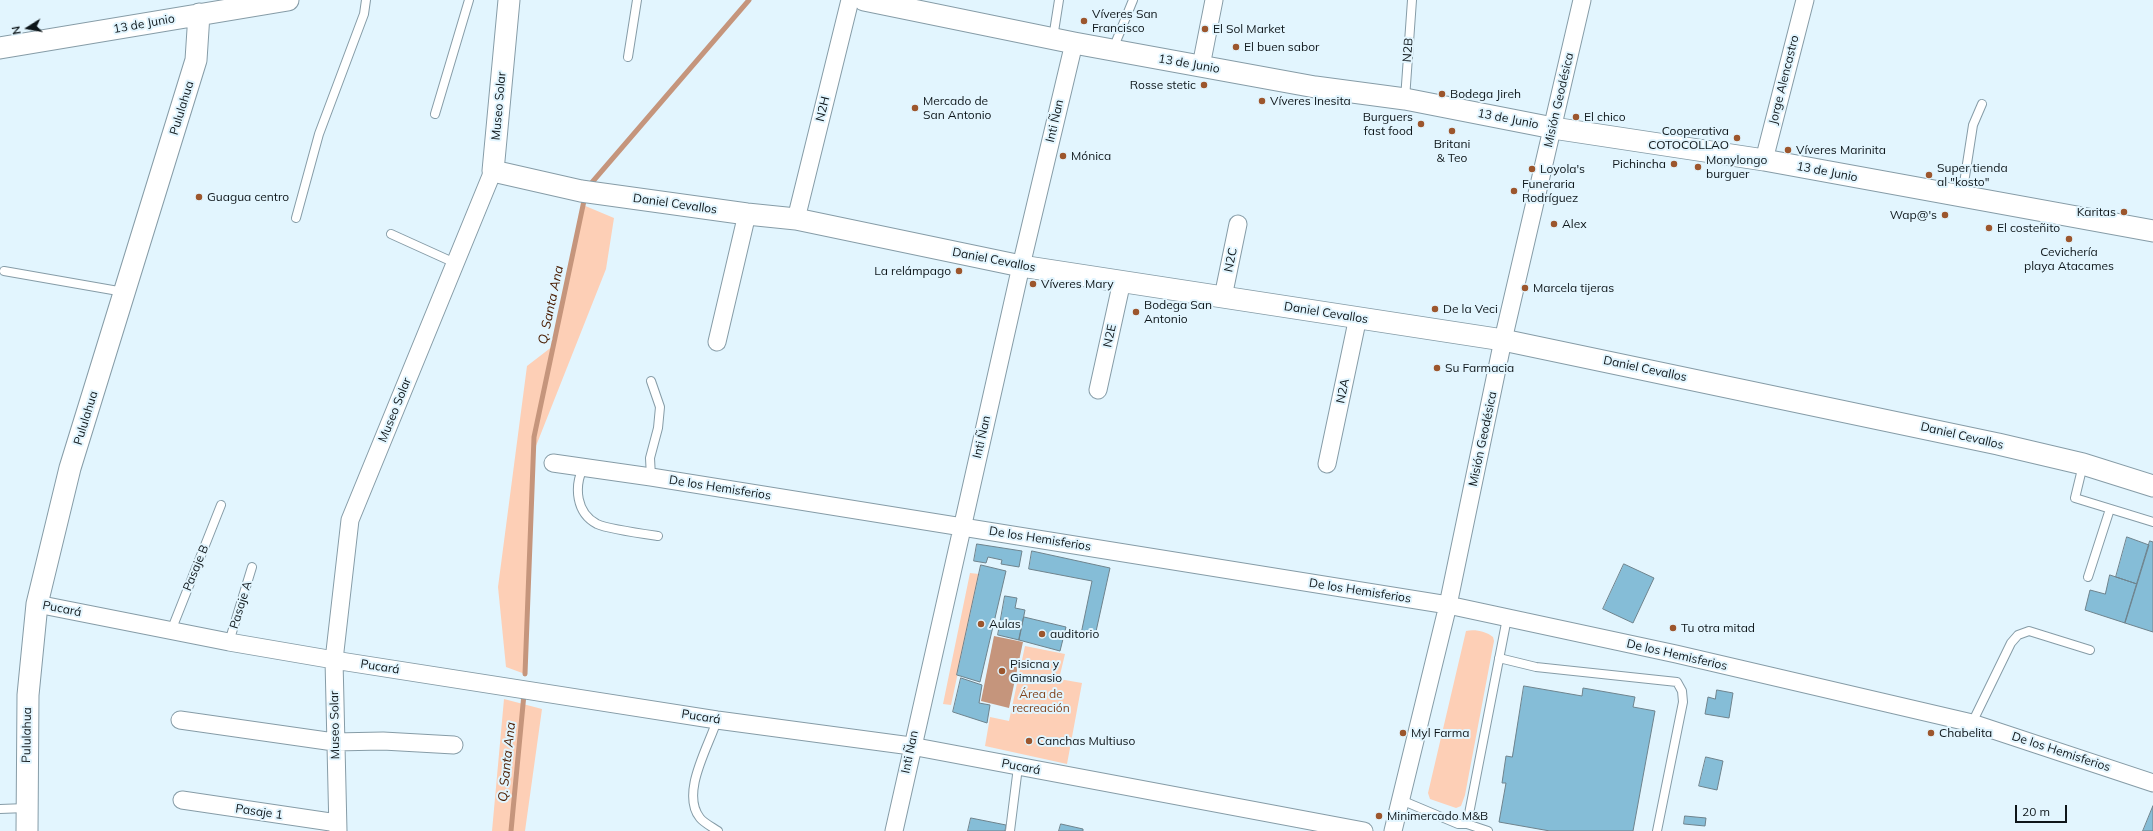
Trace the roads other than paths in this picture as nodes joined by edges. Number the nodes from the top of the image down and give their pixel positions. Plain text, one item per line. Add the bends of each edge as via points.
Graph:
1 (288, 0) edge
2 (366, 0) edge
3 (469, 0) edge
4 (508, 0) edge
5 (638, 0) edge
6 (850, 0) edge
7 (864, 0) edge
8 (1059, 0) edge
9 (1133, 0) edge
10 (1214, 0) edge
11 (1412, 0) edge
12 (1582, 0) edge
13 (1804, 0) edge
14 (199, 14) junction
15 (1053, 38) junction
16 (1074, 43) junction
17 (0, 48) edge
18 (1113, 50) junction
19 (628, 57) dead end
20 (1201, 66) junction
21 (1405, 99) junction
22 (1982, 104) dead end
23 (435, 114) dead end
24 (1553, 128) junction
25 (1764, 160) junction
26 (493, 171) junction
27 (1962, 197) junction
28 (747, 214) junction
29 (296, 218) dead end
30 (796, 219) junction
31 (1238, 224) dead end
32 (2153, 231) edge
33 (391, 234) dead end
34 (455, 263) junction
35 (1021, 266) junction
36 (4, 271) dead end
37 (1122, 281) junction
38 (125, 292) junction
39 (1223, 297) junction
40 (1358, 318) junction
41 (1503, 340) junction
42 (717, 342) dead end
43 (651, 381) dead end
44 (1098, 390) dead end
45 (552, 463) dead end
46 (1327, 464) dead end
47 (2083, 464) junction
48 (584, 468) junction
49 (651, 477) junction
50 (2153, 486) edge
51 (220, 505) dead end
52 (2110, 509) junction
53 (2153, 522) edge
54 (962, 527) junction
55 (658, 536) dead end
56 (252, 567) dead end
57 (2088, 577) dead end
58 (36, 604) junction
59 (1448, 605) junction
60 (1507, 618) junction
61 (171, 631) junction
62 (229, 642) junction
63 (2090, 650) dead end
64 (1499, 658) junction
65 (334, 660) junction
66 (180, 720) dead end
67 (717, 720) junction
68 (1972, 723) junction
69 (334, 742) junction
70 (454, 745) dead end
71 (911, 746) junction
72 (1018, 767) junction
73 (2153, 783) edge
74 (182, 800) dead end
75 (1401, 800) junction
76 (26, 808) junction
77 (0, 809) edge
78 (1467, 824) junction
79 (337, 827) edge
80 (27, 831) edge
81 (718, 831) edge
82 (894, 831) edge
83 (1010, 831) edge
84 (1364, 831) edge
85 (1393, 831) edge
86 (1488, 831) edge
87 (1657, 831) edge

1 - 14 street, 13 de Junio
2 - 29 lane via 364,14 319,134
3 - 23 lane
4 - 26 street, Museo Solar
5 - 19 lane
6 - 30 street, N2H
7 - 15 street, 13 de Junio
8 - 15 lane
9 - 18 lane
10 - 20 street
11 - 21 lane, N2B
12 - 24 street, Misión Geodésica
13 - 25 street, Jorge Alencastro
14 - 17 street, 13 de Junio
14 - 38 street, Pululahua via 196,60
15 - 16 street, 13 de Junio
16 - 18 street, 13 de Junio
16 - 35 street, Inti Ñan
18 - 20 street, 13 de Junio
20 - 21 street, 13 de Junio via 1315,87
21 - 24 street, 13 de Junio
22 - 27 lane via 1973,126
24 - 25 street, 13 de Junio
24 - 41 street, Misión Geodésica
25 - 27 street, 13 de Junio
26 - 28 street, Daniel Cevallos via 581,191
26 - 34 street, Museo Solar
27 - 32 street, 13 de Junio
28 - 30 street, Daniel Cevallos
28 - 42 street
30 - 35 street, Daniel Cevallos
31 - 39 street, N2C
33 - 34 lane
34 - 65 street, Museo Solar via 350,520
35 - 37 street, Daniel Cevallos
35 - 54 street, Inti Ñan
36 - 38 lane
37 - 39 street, Daniel Cevallos
37 - 44 street, N2E
38 - 58 street, Pululahua via 70,468
39 - 40 street, Daniel Cevallos
40 - 41 street, Daniel Cevallos
40 - 46 street, N2A
41 - 47 street, Daniel Cevallos via 1897,422
41 - 59 street, Misión Geodésica
43 - 49 lane via 660,406 658,428 650,458
45 - 48 street, De los Hemisferios
47 - 50 street, Daniel Cevallos
47 - 52 lane via 2075,498
48 - 49 street, De los Hemisferios
48 - 55 lane via 578,479 577,498 586,514 597,524
49 - 54 street, De los Hemisferios
51 - 61 lane, Pasaje B
52 - 53 lane
52 - 57 lane
54 - 59 street, De los Hemisferios
54 - 71 street, Inti Ñan
56 - 62 lane, Pasaje A
58 - 61 street, Pucará
58 - 76 street, Pululahua via 28,695
59 - 60 street, De los Hemisferios
59 - 75 street, Misión Geodésica
60 - 64 lane
60 - 68 street, De los Hemisferios
61 - 62 street, Pucará
62 - 65 street, Pucará
63 - 68 lane via 2029,631 2018,634 2011,643
64 - 78 lane
64 - 87 lane via 1536,666 1677,682 1682,691 1682,702
65 - 67 street, Pucará
65 - 69 street, Museo Solar
66 - 69 street
67 - 71 street, Pucará
67 - 81 lane via 695,776 694,802 700,817
68 - 73 street, De los Hemisferios
69 - 70 street via 383,741
69 - 79 street, Museo Solar
71 - 72 street, Pucará
71 - 82 street, Inti Ñan
72 - 83 lane
72 - 84 street, Pucará
74 - 79 street, Pasaje 1
75 - 78 lane via 1458,824
75 - 85 street, Misión Geodésica
76 - 77 lane
76 - 80 street, Pululahua
78 - 86 lane

